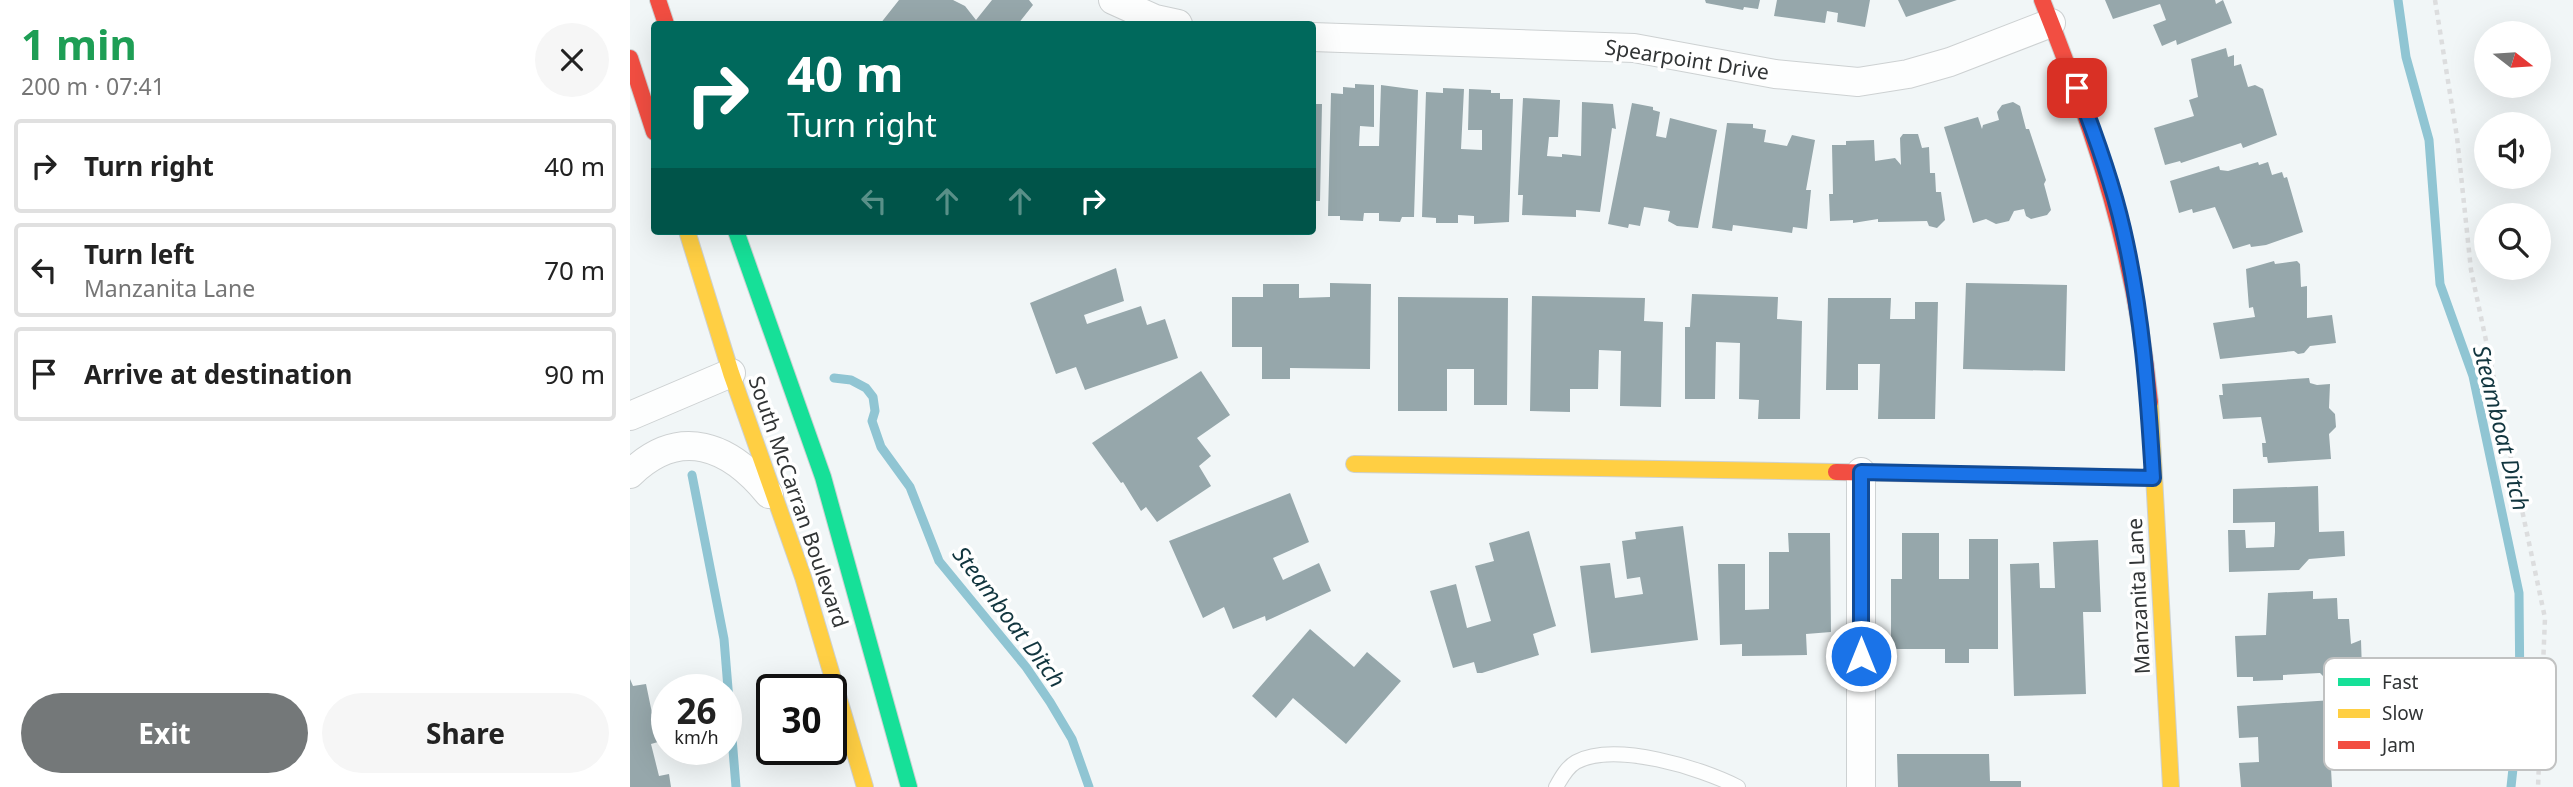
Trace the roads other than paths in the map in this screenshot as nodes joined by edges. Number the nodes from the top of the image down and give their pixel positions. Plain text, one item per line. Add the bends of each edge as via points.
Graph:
1 (658, 0) edge
2 (1113, 0) edge
3 (2046, 11) edge
4 (665, 21) edge
5 (1164, 21) edge
6 (1316, 37) edge
7 (630, 58) edge
8 (651, 123) edge
9 (688, 235) edge
10 (737, 235) edge
11 (731, 373) junction
12 (758, 395) dead end
13 (630, 416) edge
14 (788, 426) dead end
15 (1354, 464) dead end
16 (1861, 472) junction
17 (630, 474) edge
18 (823, 477) junction
19 (2153, 478) junction
20 (779, 507) junction
21 (865, 787) edge
22 (909, 787) edge
23 (1556, 787) edge
24 (1738, 787) edge
25 (1861, 787) edge
26 (2171, 787) edge

1 - 4 street
2 - 5 street
3 - 6 street, Spearpoint Drive via 1950,62 1908,75 1858,82 1775,74 1633,48
3 - 19 street, Manzanita Lane via 2102,153 2123,228 2145,354
7 - 8 street
9 - 11 street, South McCarran Boulevard
10 - 18 street, South McCarran Boulevard
11 - 12 street
11 - 13 street
11 - 20 street, South McCarran Boulevard
14 - 18 street
15 - 16 street
16 - 19 street
16 - 25 street
17 - 20 street via 671,446 705,446 750,470
18 - 22 street, South McCarran Boulevard
19 - 26 street, Manzanita Lane
20 - 21 street, South McCarran Boulevard
23 - 24 lane via 1575,763 1595,755 1622,755 1670,762

